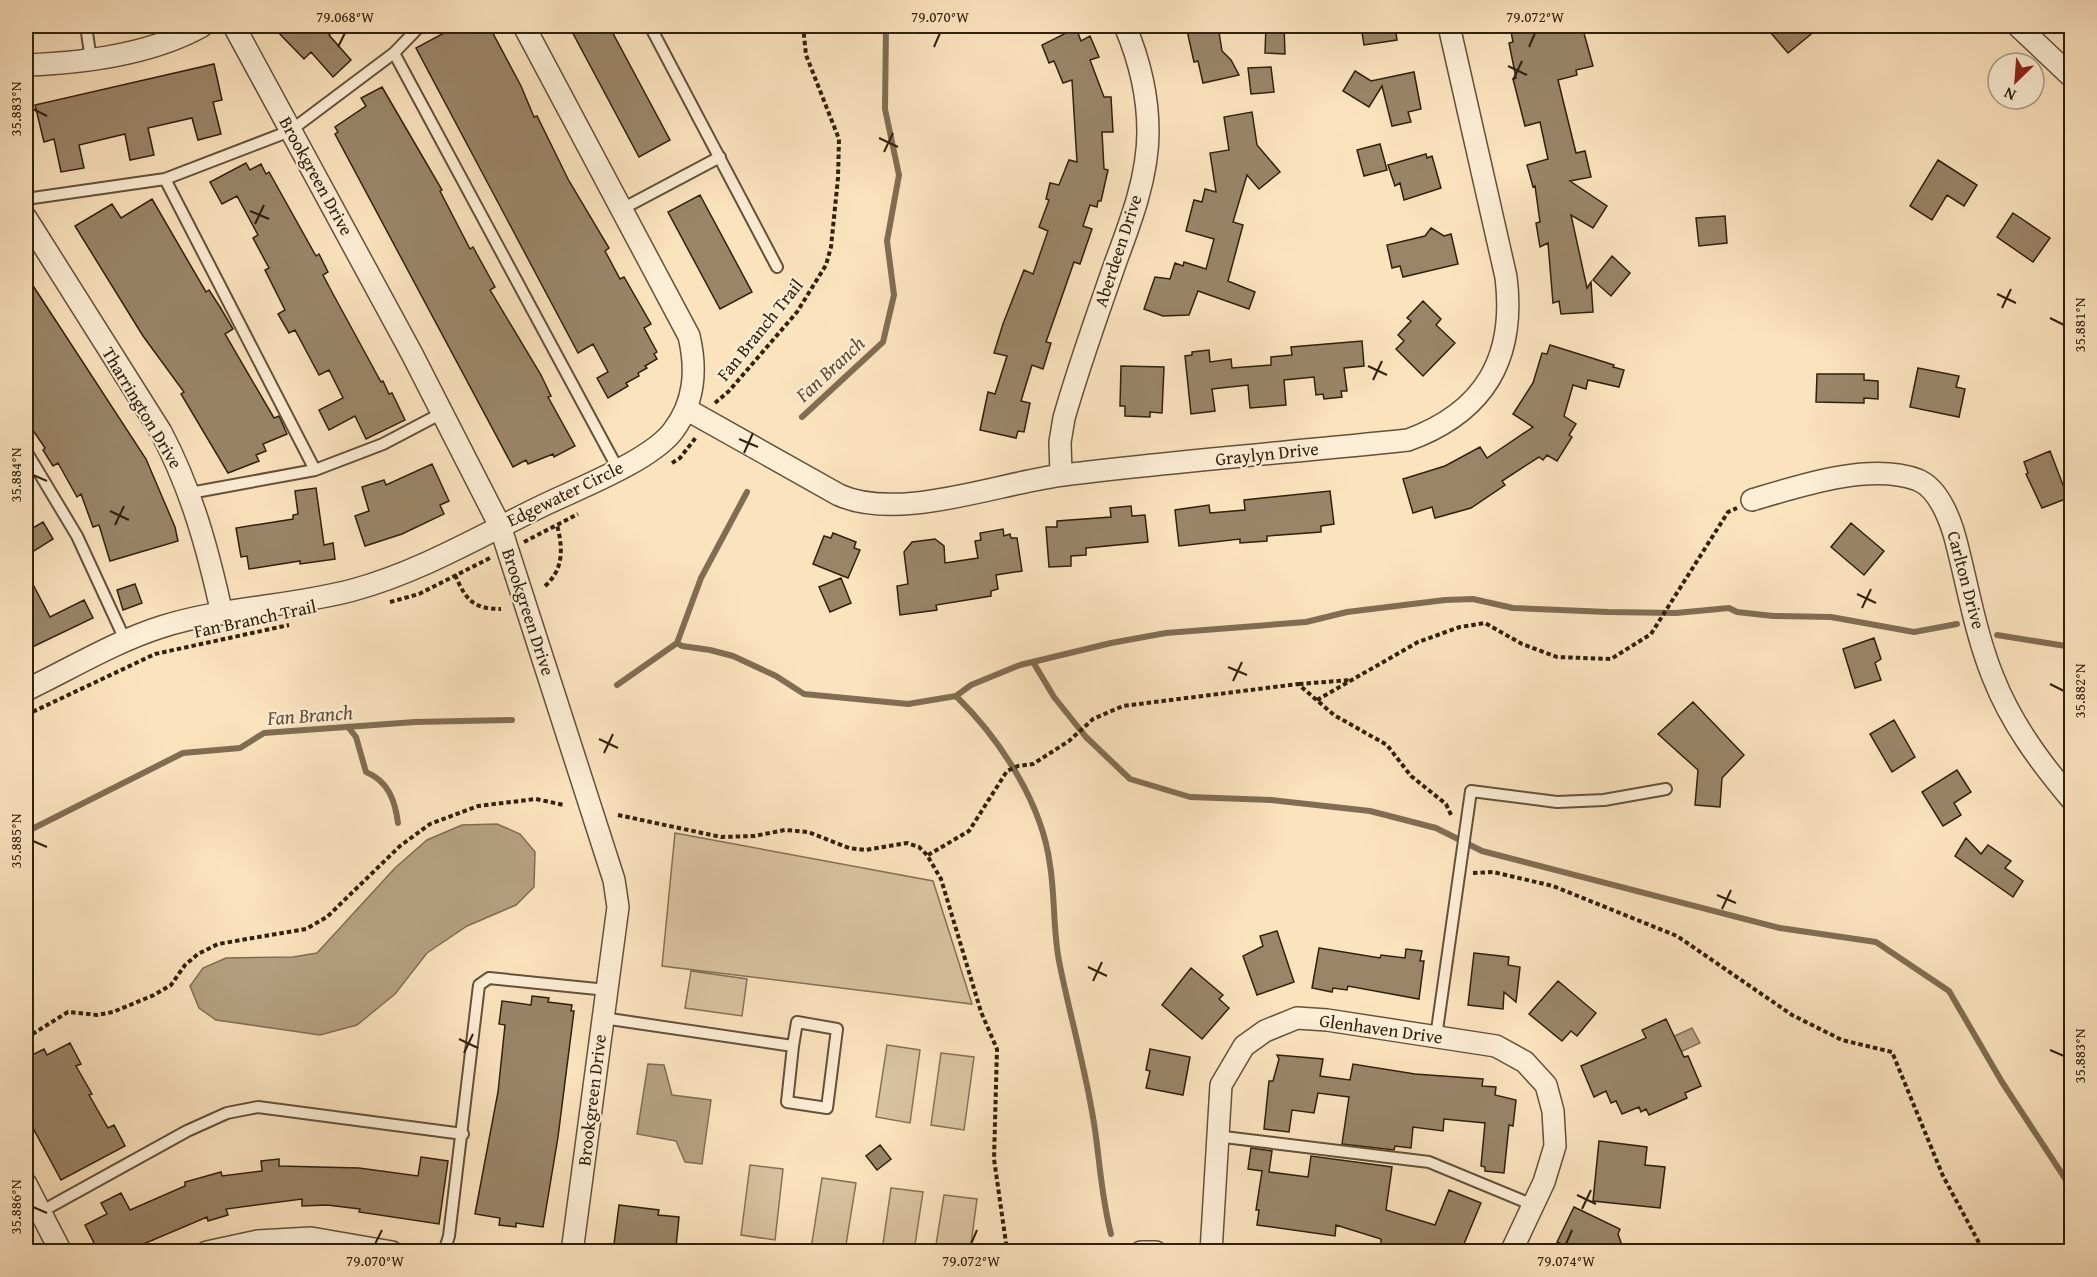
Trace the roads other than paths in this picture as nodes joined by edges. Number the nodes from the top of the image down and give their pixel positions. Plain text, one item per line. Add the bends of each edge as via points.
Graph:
1 (86, 26) edge
2 (202, 26) edge
3 (234, 26) edge
4 (420, 26) edge
5 (524, 26) edge
6 (650, 26) edge
7 (1125, 26) edge
8 (1449, 26) edge
9 (2018, 26) edge
10 (394, 53) junction
11 (91, 60) junction
12 (26, 65) edge
13 (2072, 77) edge
14 (290, 130) junction
15 (720, 158) junction
16 (165, 179) junction
17 (26, 199) edge
18 (622, 209) junction
19 (26, 218) edge
20 (777, 267) dead end
21 (686, 409) junction
22 (442, 413) junction
23 (26, 451) edge
24 (618, 469) junction
25 (315, 470) junction
26 (1061, 475) junction
27 (190, 494) junction
28 (1752, 500) road end
29 (500, 526) junction
30 (222, 614) junction
31 (126, 642) junction
32 (26, 690) edge
33 (1666, 789) dead end
34 (2072, 800) edge
35 (607, 990) junction
36 (603, 1018) junction
37 (1436, 1037) junction
38 (793, 1046) junction
39 (463, 1134) junction
40 (1216, 1136) junction
41 (26, 1184) edge
42 (1533, 1204) junction
43 (33, 1216) edge
44 (61, 1251) edge
45 (207, 1251) edge
46 (392, 1251) edge
47 (444, 1251) edge
48 (572, 1251) edge
49 (1141, 1251) edge
50 (1156, 1251) edge
51 (1211, 1251) edge
52 (1511, 1251) edge

1 - 11 lane
2 - 11 street via 168,41
3 - 14 street, Brookgreen Drive
4 - 10 lane
5 - 18 street, Edgewater Circle
6 - 15 lane
7 - 26 street, Aberdeen Drive via 1145,93 1148,133 1144,169 1134,212 1064,418
8 - 26 street, Graylyn Drive via 1509,299 1506,339 1500,357 1489,382 1472,403 1442,426 1408,440
9 - 13 street
10 - 14 lane
10 - 24 lane
11 - 12 street
14 - 16 lane
14 - 22 street, Brookgreen Drive
15 - 18 lane
15 - 20 lane
16 - 17 lane
16 - 25 lane
18 - 21 street, Edgewater Circle via 689,336 695,369
19 - 27 street, Tharrington Drive via 161,432
21 - 24 street, Edgewater Circle via 672,432
21 - 26 street, Graylyn Drive via 856,502 914,503
22 - 25 lane via 383,444
22 - 29 street, Brookgreen Drive
23 - 31 lane via 77,536
24 - 29 street, Edgewater Circle
25 - 27 lane
27 - 30 street, Tharrington Drive
28 - 34 street, Carlton Drive via 1848,476 1888,474 1920,481 1938,499 1952,527 1993,677 2035,754
29 - 30 street, Edgewater Circle via 380,582 351,591
29 - 35 street, Brookgreen Drive via 614,880 618,907
30 - 31 street, Edgewater Circle via 162,627
31 - 32 street, Edgewater Circle
33 - 37 lane via 1604,800 1557,802 1471,791
35 - 36 street, Brookgreen Drive
35 - 39 lane via 483,980 477,990
36 - 38 lane
36 - 48 street, Brookgreen Drive
37 - 40 street, Glenhaven Drive via 1297,1018 1265,1031 1244,1046 1230,1066 1221,1086
37 - 42 street, Glenhaven Drive via 1496,1046 1525,1062 1546,1085 1553,1111 1555,1146
38 - 38 lane via 787,1102 827,1108 837,1029 797,1022
39 - 43 lane via 258,1107 227,1113 187,1131
39 - 47 lane
40 - 42 lane via 1429,1162
40 - 51 street, Glenhaven Drive
41 - 43 street
42 - 52 street, Glenhaven Drive
43 - 44 street
45 - 46 street via 258,1241 311,1238
49 - 50 street

